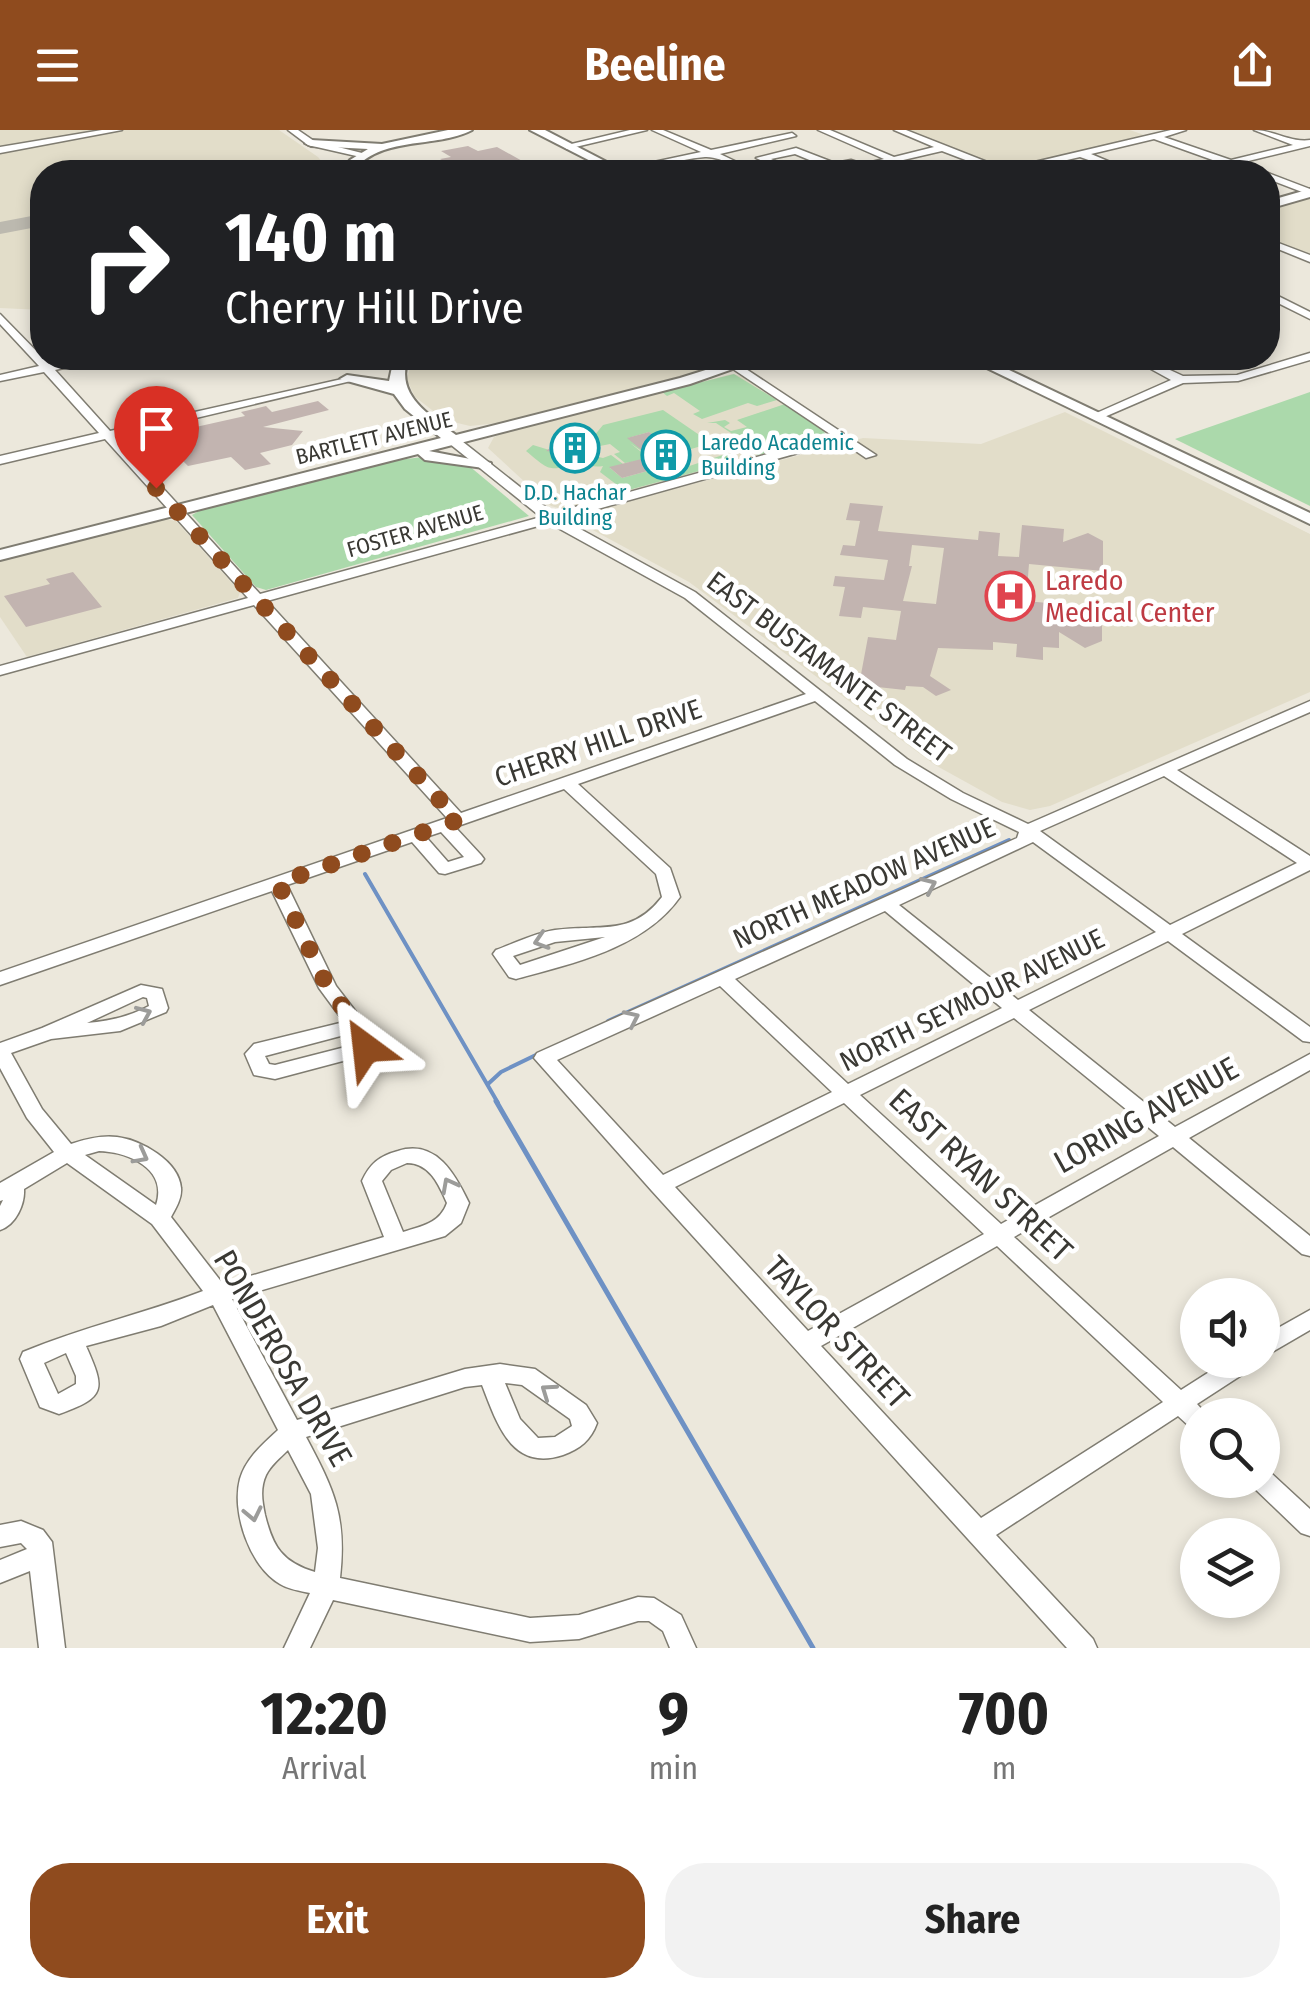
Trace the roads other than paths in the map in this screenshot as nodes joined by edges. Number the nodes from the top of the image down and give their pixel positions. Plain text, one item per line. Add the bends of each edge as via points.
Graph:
1 (118, 130) edge
2 (292, 130) edge
3 (466, 130) edge
4 (522, 130) edge
5 (536, 130) edge
6 (643, 130) edge
7 (656, 130) edge
8 (822, 130) edge
9 (898, 130) edge
10 (1137, 130) edge
11 (1182, 130) edge
12 (1258, 130) edge
13 (789, 132) edge
14 (1155, 136) junction
15 (311, 142) junction
16 (398, 144) junction
17 (1307, 145) edge
18 (943, 148) junction
19 (0, 150) edge
20 (569, 151) junction
21 (364, 154) junction
22 (709, 154) junction
23 (1081, 154) junction
24 (327, 160) edge
25 (356, 160) edge
26 (584, 160) edge
27 (587, 160) edge
28 (591, 160) edge
29 (679, 160) edge
30 (724, 160) edge
31 (766, 160) edge
32 (819, 160) edge
33 (893, 160) joint
34 (974, 160) edge
35 (1055, 160) edge
36 (1097, 160) edge
37 (1223, 160) edge
38 (1244, 160) edge
39 (1280, 181) edge
40 (1310, 192) edge
41 (1280, 201) edge
42 (1280, 247) edge
43 (1310, 259) edge
44 (1280, 300) edge
45 (1310, 316) edge
46 (0, 317) edge
47 (30, 350) edge
48 (1310, 356) edge
49 (1280, 365) edge
50 (38, 370) edge
51 (49, 370) edge
52 (373, 370) edge
53 (396, 370) edge
54 (725, 370) edge
55 (741, 370) edge
56 (999, 370) edge
57 (1014, 370) edge
58 (1161, 370) edge
59 (1265, 370) edge
60 (0, 378) edge
61 (347, 379) junction
62 (1181, 380) junction
63 (410, 403) junction
64 (1098, 415) junction
65 (510, 426) junction
66 (107, 435) junction
67 (843, 437) junction
68 (454, 441) junction
69 (401, 454) junction
70 (870, 455) dead end
71 (0, 460) edge
72 (489, 469) junction
73 (177, 511) junction
74 (549, 517) junction
75 (1310, 518) edge
76 (0, 555) edge
77 (256, 598) junction
78 (0, 671) edge
79 (818, 695) junction
80 (1310, 706) edge
81 (1290, 715) junction
82 (1310, 726) edge
83 (1165, 770) junction
84 (567, 783) junction
85 (451, 823) junction
86 (1028, 830) junction
87 (415, 836) junction
88 (1310, 864) edge
89 (278, 883) junction
90 (887, 904) junction
91 (638, 929) junction
92 (1169, 933) junction
93 (721, 977) junction
94 (0, 979) edge
95 (1016, 1009) junction
96 (356, 1024) junction
97 (49, 1033) junction
98 (1310, 1036) edge
99 (0, 1050) edge
100 (544, 1058) joint
101 (1310, 1061) edge
102 (6, 1075) edge
103 (846, 1093) junction
104 (1174, 1137) junction
105 (65, 1152) junction
106 (659, 1186) junction
107 (7, 1189) edge
108 (160, 1218) junction
109 (0, 1222) edge
110 (999, 1236) junction
111 (397, 1242) junction
112 (1310, 1248) edge
113 (218, 1294) junction
114 (1310, 1319) edge
115 (1280, 1338) edge
116 (72, 1342) dead end
117 (805, 1344) junction
118 (490, 1374) dead end
119 (1226, 1378) edge
120 (1204, 1398) edge
121 (1180, 1405) edge
122 (1180, 1417) edge
123 (292, 1432) junction
124 (1280, 1497) edge
125 (1310, 1525) edge
126 (978, 1533) junction
127 (0, 1536) edge
128 (40, 1555) junction
129 (0, 1572) edge
130 (326, 1587) junction
131 (52, 1648) edge
132 (297, 1648) edge
133 (683, 1648) edge
134 (1084, 1648) edge

1 - 19 street
2 - 15 street
3 - 16 main road
4 - 20 main road
5 - 20 main road
6 - 20 street
7 - 22 street
8 - 33 street
9 - 18 street
10 - 14 street
11 - 14 street
12 - 17 street
13 - 22 street
14 - 23 street
14 - 37 street
15 - 16 main road
15 - 21 street
15 - 24 main road
16 - 21 main road
17 - 38 street
18 - 33 street
18 - 34 street
20 - 26 main road
20 - 27 main road
20 - 28 main road
21 - 25 main road
22 - 29 street
22 - 30 street
23 - 35 street
23 - 36 street
31 - 32 street via 796,151
39 - 40 street
40 - 41 main road
42 - 43 street
44 - 45 street
46 - 47 street
48 - 49 street
50 - 60 street
51 - 66 street
52 - 61 main road
53 - 63 main road
54 - 65 main road, BARTLETT AVENUE
55 - 67 street
56 - 64 main road
57 - 64 main road
58 - 62 street
59 - 62 street
61 - 63 main road via 374,380
61 - 66 street
62 - 64 street
63 - 65 main road via 470,427
63 - 68 main road, EAST BUSTAMANTE STREET
63 - 69 main road via 423,436
64 - 75 main road
65 - 68 main road, BARTLETT AVENUE
65 - 72 main road via 485,444
66 - 71 street
66 - 73 street
67 - 70 street
67 - 74 street, FOSTER AVENUE
68 - 69 main road, BARTLETT AVENUE
68 - 72 street, EAST BUSTAMANTE STREET
69 - 72 main road via 445,456
69 - 73 main road, BARTLETT AVENUE
72 - 74 street, EAST BUSTAMANTE STREET
73 - 76 main road, BARTLETT AVENUE
73 - 77 street
74 - 77 street, FOSTER AVENUE
74 - 79 street, EAST BUSTAMANTE STREET via 690,595
77 - 78 street, FOSTER AVENUE
77 - 85 street
79 - 84 street, CHERRY HILL DRIVE
79 - 86 street, EAST BUSTAMANTE STREET via 926,778
80 - 81 street, NORTH MEADOW AVENUE
81 - 82 street
81 - 83 street, NORTH MEADOW AVENUE
83 - 86 street, NORTH MEADOW AVENUE
83 - 88 street
84 - 85 street, CHERRY HILL DRIVE
84 - 91 street via 664,872 671,897 662,913
85 - 87 street, CHERRY HILL DRIVE
85 - 87 street via 475,858 446,869
90 -> 86 street, NORTH MEADOW AVENUE via 1026,842
86 - 92 street, EAST BUSTAMANTE STREET
87 - 89 street, CHERRY HILL DRIVE
88 - 92 street, NORTH SEYMOUR AVENUE
89 - 94 street, CHERRY HILL DRIVE
89 - 96 street via 328,988
90 - 93 street, NORTH MEADOW AVENUE
90 - 95 street
91 -> 91 street via 553,936 502,954 516,973
92 - 95 street, NORTH SEYMOUR AVENUE
92 - 98 street, EAST BUSTAMANTE STREET
100 -> 93 street, NORTH MEADOW AVENUE
93 - 103 street, EAST RYAN STREET
95 - 103 street, NORTH SEYMOUR AVENUE
95 - 104 street
96 - 96 street via 261,1049 255,1054 261,1070 366,1048
97 -> 97 street via 104,1028 151,1014 160,1000 140,990
97 - 99 street
99 - 102 street, PONDEROSA DRIVE
100 - 106 street, TAYLOR STREET
101 - 104 street, LORING AVENUE
102 - 105 street, PONDEROSA DRIVE
103 - 106 street, NORTH SEYMOUR AVENUE
103 - 110 street, EAST RYAN STREET
104 - 110 street, LORING AVENUE
104 - 112 street
105 - 107 street
105 - 108 street, PONDEROSA DRIVE
105 -> 108 street via 114,1143 152,1159 168,1176 172,1197
106 - 117 street, TAYLOR STREET
107 - 109 street via 14,1202
108 - 113 street, PONDEROSA DRIVE
110 - 117 street, LORING AVENUE
110 - 121 street, EAST RYAN STREET
111 -> 111 street via 436,1230 458,1204 446,1175 424,1156 390,1160 372,1180
111 - 113 street
113 - 116 street
113 - 123 street, PONDEROSA DRIVE
114 - 115 street
117 - 126 street, TAYLOR STREET
118 - 123 street
119 - 120 street
122 - 126 street
123 - 130 street, PONDEROSA DRIVE via 322,1492 332,1548
123 -> 130 street via 262,1460 249,1499 261,1548 287,1575
124 - 125 street
126 - 134 street, TAYLOR STREET
127 - 128 street via 29,1533
128 - 129 street
128 - 131 street
130 - 132 street, PONDEROSA DRIVE
130 - 133 street via 530,1630 654,1610 672,1623

